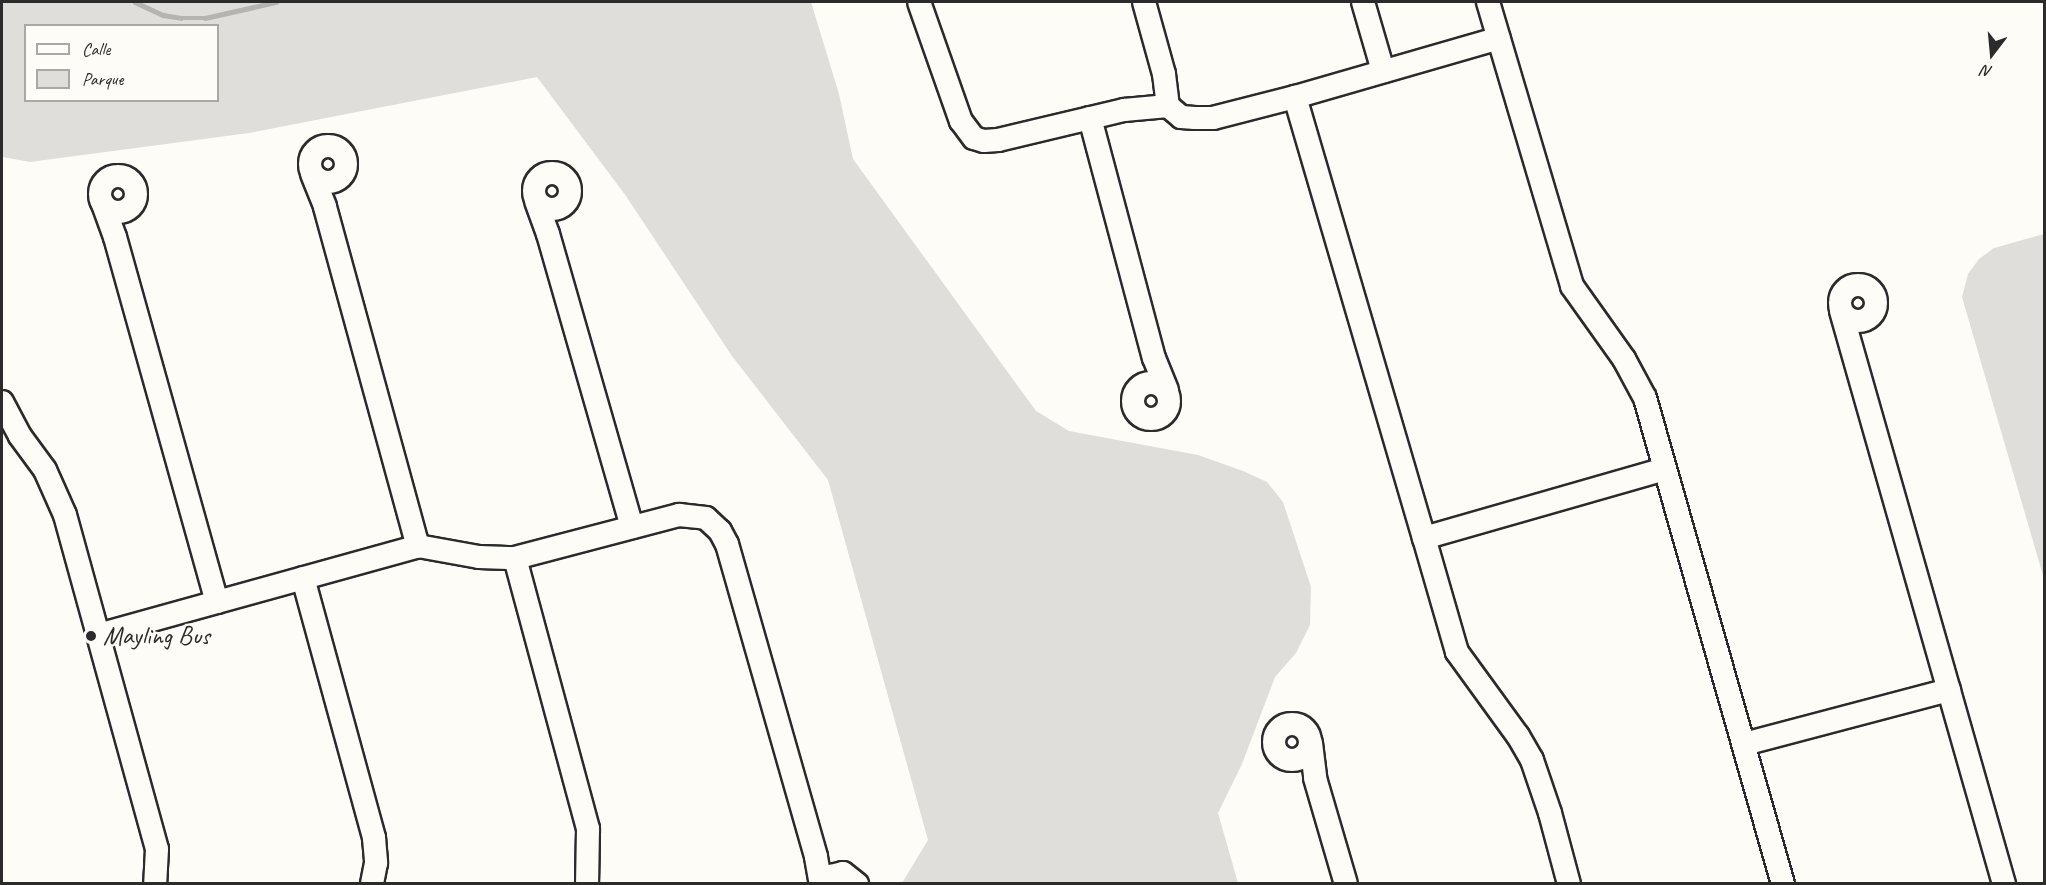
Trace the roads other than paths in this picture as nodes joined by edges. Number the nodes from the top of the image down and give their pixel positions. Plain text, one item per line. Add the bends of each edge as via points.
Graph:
1 (919, 2) edge
2 (1144, 2) edge
3 (1363, 2) edge
4 (1488, 2) edge
5 (1499, 38) junction
6 (1383, 71) junction
7 (1295, 98) junction
8 (1168, 106) junction
9 (1090, 118) junction
10 (312, 174) junction
11 (334, 181) junction
12 (536, 201) junction
13 (103, 204) junction
14 (325, 207) junction
15 (558, 209) junction
16 (124, 212) junction
17 (549, 234) junction
18 (115, 237) junction
19 (1842, 311) junction
20 (1863, 321) junction
21 (1851, 345) junction
22 (1154, 358) junction
23 (1145, 383) junction
24 (1167, 391) junction
25 (2, 402) edge
26 (1664, 469) junction
27 (632, 527) junction
28 (1424, 538) junction
29 (418, 546) junction
30 (515, 558) junction
31 (303, 578) junction
32 (217, 602) junction
33 (99, 635) junction
34 (1949, 690) junction
35 (1311, 743) junction
36 (1744, 744) junction
37 (1295, 760) junction
38 (1316, 778) junction
39 (835, 881) edge
40 (155, 884) edge
41 (372, 884) edge
42 (587, 884) edge
43 (1346, 884) edge
44 (1569, 884) edge
45 (1783, 884) edge
46 (2004, 884) edge

1 - 9 street via 961,121 974,138 998,140
2 - 8 street via 1164,74
3 - 6 street
4 - 5 street
5 - 6 street
5 - 26 street via 1563,263 1580,300 1636,378
6 - 7 street
7 - 8 street via 1213,118 1181,117
7 - 28 street
8 - 9 street via 1148,106
9 - 22 street
10 - 11 street via 322,181
10 - 11 street via 311,156 320,148 331,146 342,152 346,163 343,174
10 - 14 street
11 - 14 street
12 - 15 street via 546,208
12 - 15 street via 533,189 538,178 549,173 561,175 570,190 567,201
12 - 17 street
13 - 16 street via 112,212
13 - 16 street via 100,192 105,182 116,176 128,178 137,193 134,205
13 - 18 street
14 - 29 street
15 - 17 street via 549,224
16 - 18 street
17 - 27 street
18 - 32 street
19 - 20 street via 1850,320
19 - 20 street via 1840,299 1846,289 1857,285 1868,288 1876,297 1876,309
19 - 21 street
20 - 21 street
21 - 34 street
22 - 23 street
22 - 24 street
23 - 24 street via 1157,383
23 - 24 street via 1136,390 1133,402 1138,413 1148,419 1165,413 1170,402
25 - 33 street via 65,515
26 - 28 street
26 - 36 street
27 - 30 street
27 - 39 street via 679,514 694,514 714,524 727,544 816,856
28 - 44 street via 1456,652 1532,760 1551,813
29 - 30 street via 478,557
29 - 31 street
30 - 42 street via 588,829
31 - 32 street
31 - 41 street via 374,838 376,863
32 - 33 street
33 - 40 street via 157,849
34 - 36 street
34 - 46 street
35 - 37 street via 1306,754
35 - 37 street via 1307,731 1298,724 1286,724 1276,732 1274,744 1279,754
35 - 38 street
36 - 45 street
37 - 38 street
38 - 43 street

